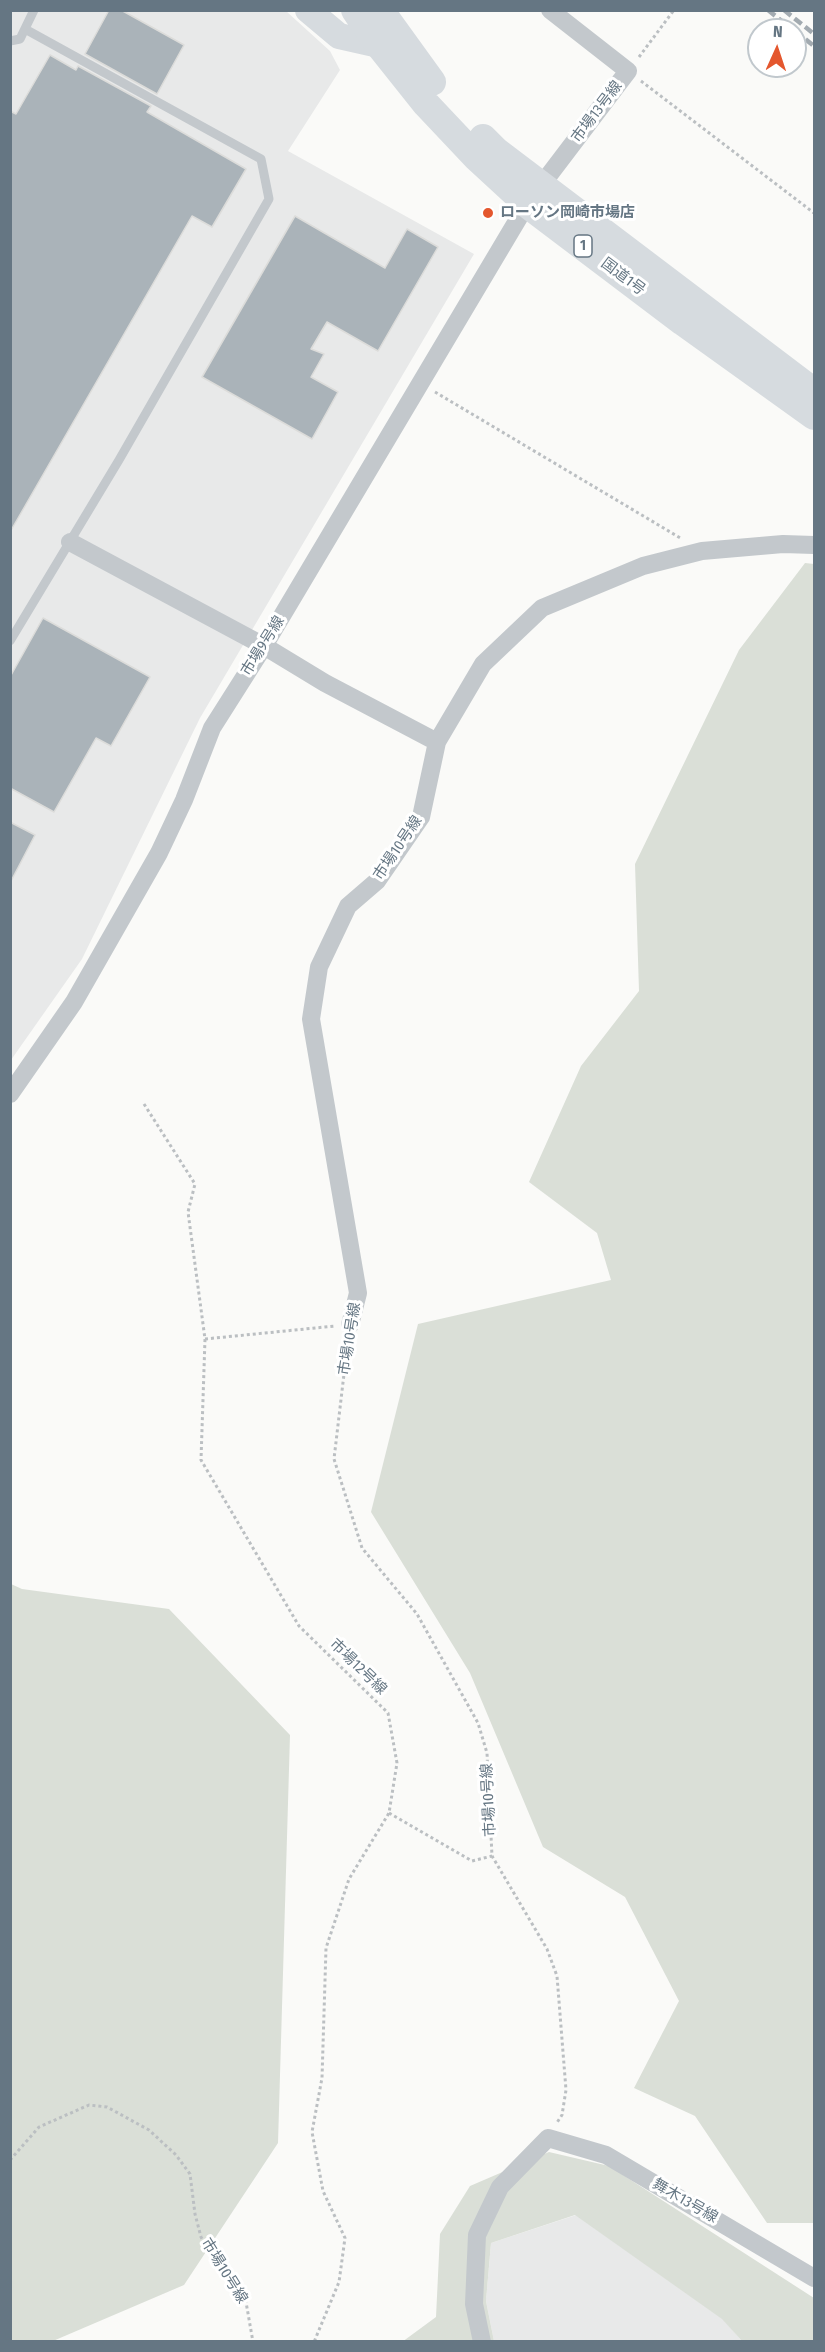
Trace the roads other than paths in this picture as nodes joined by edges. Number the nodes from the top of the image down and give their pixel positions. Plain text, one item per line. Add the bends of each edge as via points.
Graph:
1 (34, 10) edge
2 (308, 10) edge
3 (355, 10) edge
4 (380, 10) edge
5 (550, 10) edge
6 (25, 29) junction
7 (10, 41) edge
8 (379, 45) junction
9 (534, 195) junction
10 (814, 392) edge
11 (814, 416) edge
12 (70, 542) junction
13 (814, 545) edge
14 (10, 641) edge
15 (264, 646) junction
16 (437, 742) junction
17 (10, 1094) edge
18 (350, 1325) road end
19 (814, 2278) edge
20 (482, 2342) edge

1 - 6 lane
2 - 8 main road via 339,36
3 - 8 highway, 国道1号 / 1
4 - 9 highway, 国道1号 / 1 via 421,69
5 - 9 street, 市場13号線 via 628,71
6 - 7 lane via 20,39
6 - 12 lane via 261,159 269,199
8 - 9 highway, 国道1号 / 1 via 426,104 476,157
9 - 10 highway, 国道1号 / 1
9 - 11 highway, 国道1号 / 1 via 683,322
9 - 15 street, 市場9号線
12 - 14 lane
12 - 15 street
13 - 16 street, 市場10号線 via 702,551 643,566 542,608 483,664
15 - 16 street
15 - 17 street, 市場9号線 via 212,728 159,853 74,1002
16 - 18 street, 市場10号線 via 421,817 378,881 348,906 319,967 311,1019 358,1293
19 - 20 street, 舞木13号線 via 606,2156 548,2138 500,2187 477,2235 474,2304

